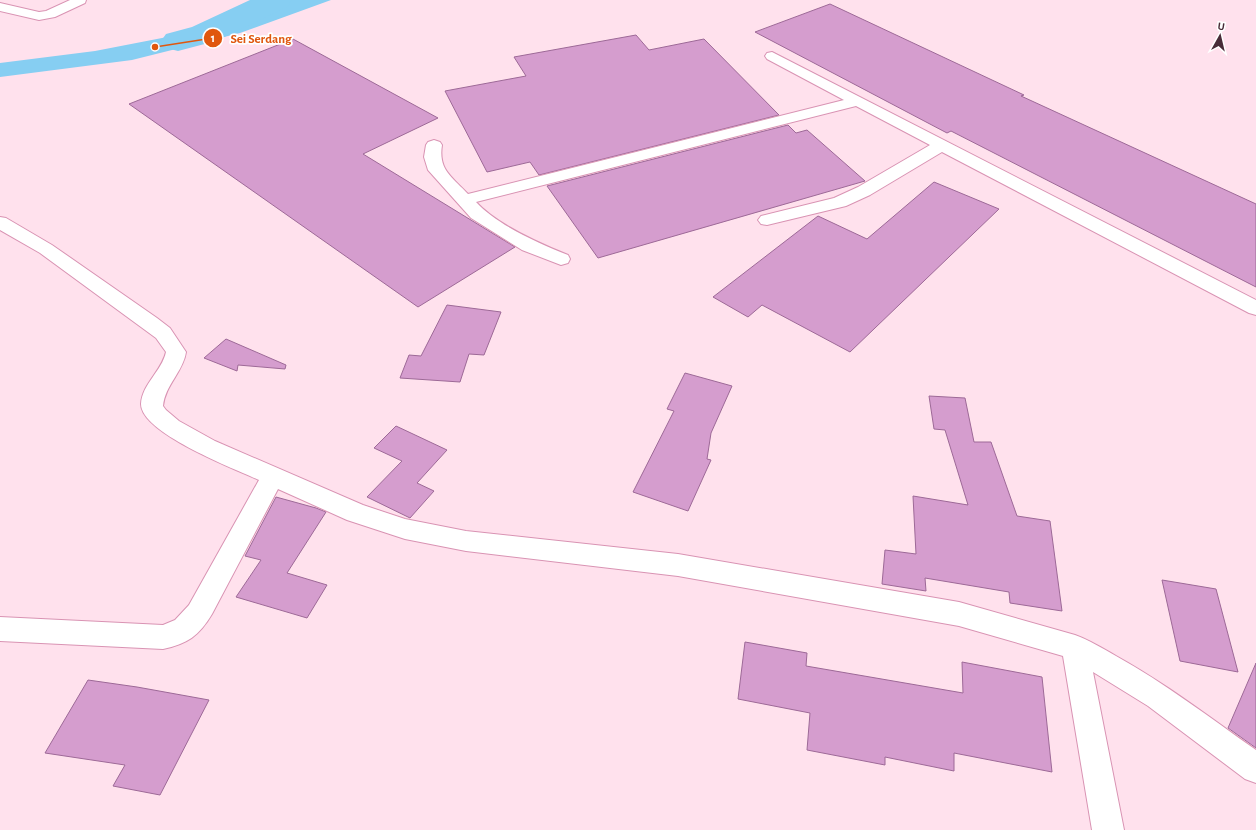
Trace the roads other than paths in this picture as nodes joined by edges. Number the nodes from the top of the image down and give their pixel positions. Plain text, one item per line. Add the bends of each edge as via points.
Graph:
1 (80, 0) edge
2 (0, 7) edge
3 (772, 56) dead end
4 (858, 101) junction
5 (434, 145) dead end
6 (942, 146) junction
7 (464, 200) junction
8 (768, 220) dead end
9 (0, 222) edge
10 (561, 259) dead end
11 (1256, 308) edge
12 (273, 476) junction
13 (0, 629) edge
14 (1075, 646) junction
15 (1256, 768) edge
16 (1108, 830) edge

1 - 2 street via 40,16
3 - 4 street
4 - 6 street
4 - 7 street
5 - 7 street via 432,157 436,170
6 - 8 street via 852,197
6 - 11 street
7 - 10 street via 477,214 528,246
9 - 12 street via 59,258 163,333 176,352 174,362 153,397 152,406 158,416 171,427 207,447
12 - 13 street via 203,605 185,630 163,637
12 - 14 street via 356,513 405,529 466,541 678,566 959,614
14 - 15 street via 1158,697
14 - 16 street

